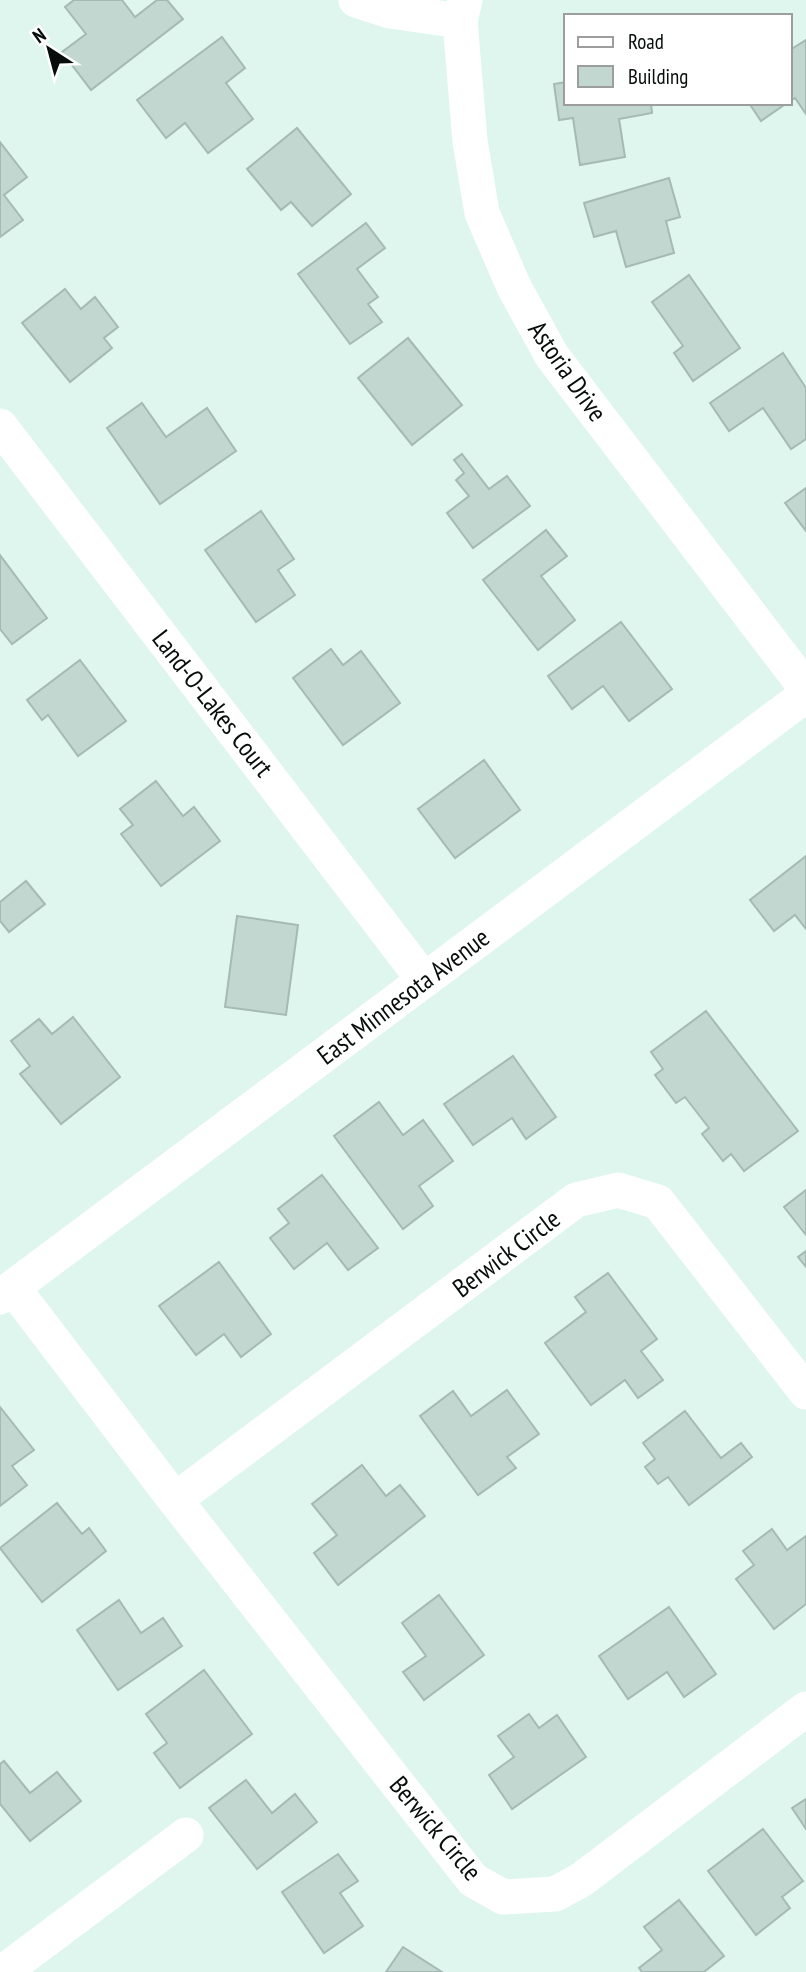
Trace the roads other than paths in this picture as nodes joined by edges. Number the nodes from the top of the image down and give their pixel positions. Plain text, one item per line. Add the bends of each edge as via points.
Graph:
1 (356, 0) edge
2 (462, 10) edge
3 (0, 426) edge
4 (806, 688) edge
5 (806, 695) edge
6 (424, 980) junction
7 (7, 1292) edge
8 (806, 1392) edge
9 (175, 1500) junction
10 (806, 1709) edge
11 (186, 1835) dead end
12 (18, 1968) edge

1 - 2 street via 390,11
2 - 4 street, Astoria Drive via 470,141 482,213 514,287 552,356
3 - 6 street, Land-O-Lakes Court
5 - 6 street, East Minnesota Avenue
6 - 7 street, East Minnesota Avenue
7 - 9 street, Berwick Circle
8 - 9 street, Berwick Circle via 658,1202 618,1189 576,1200
9 - 10 street, Berwick Circle via 473,1880 503,1897 555,1894 581,1880
11 - 12 street

